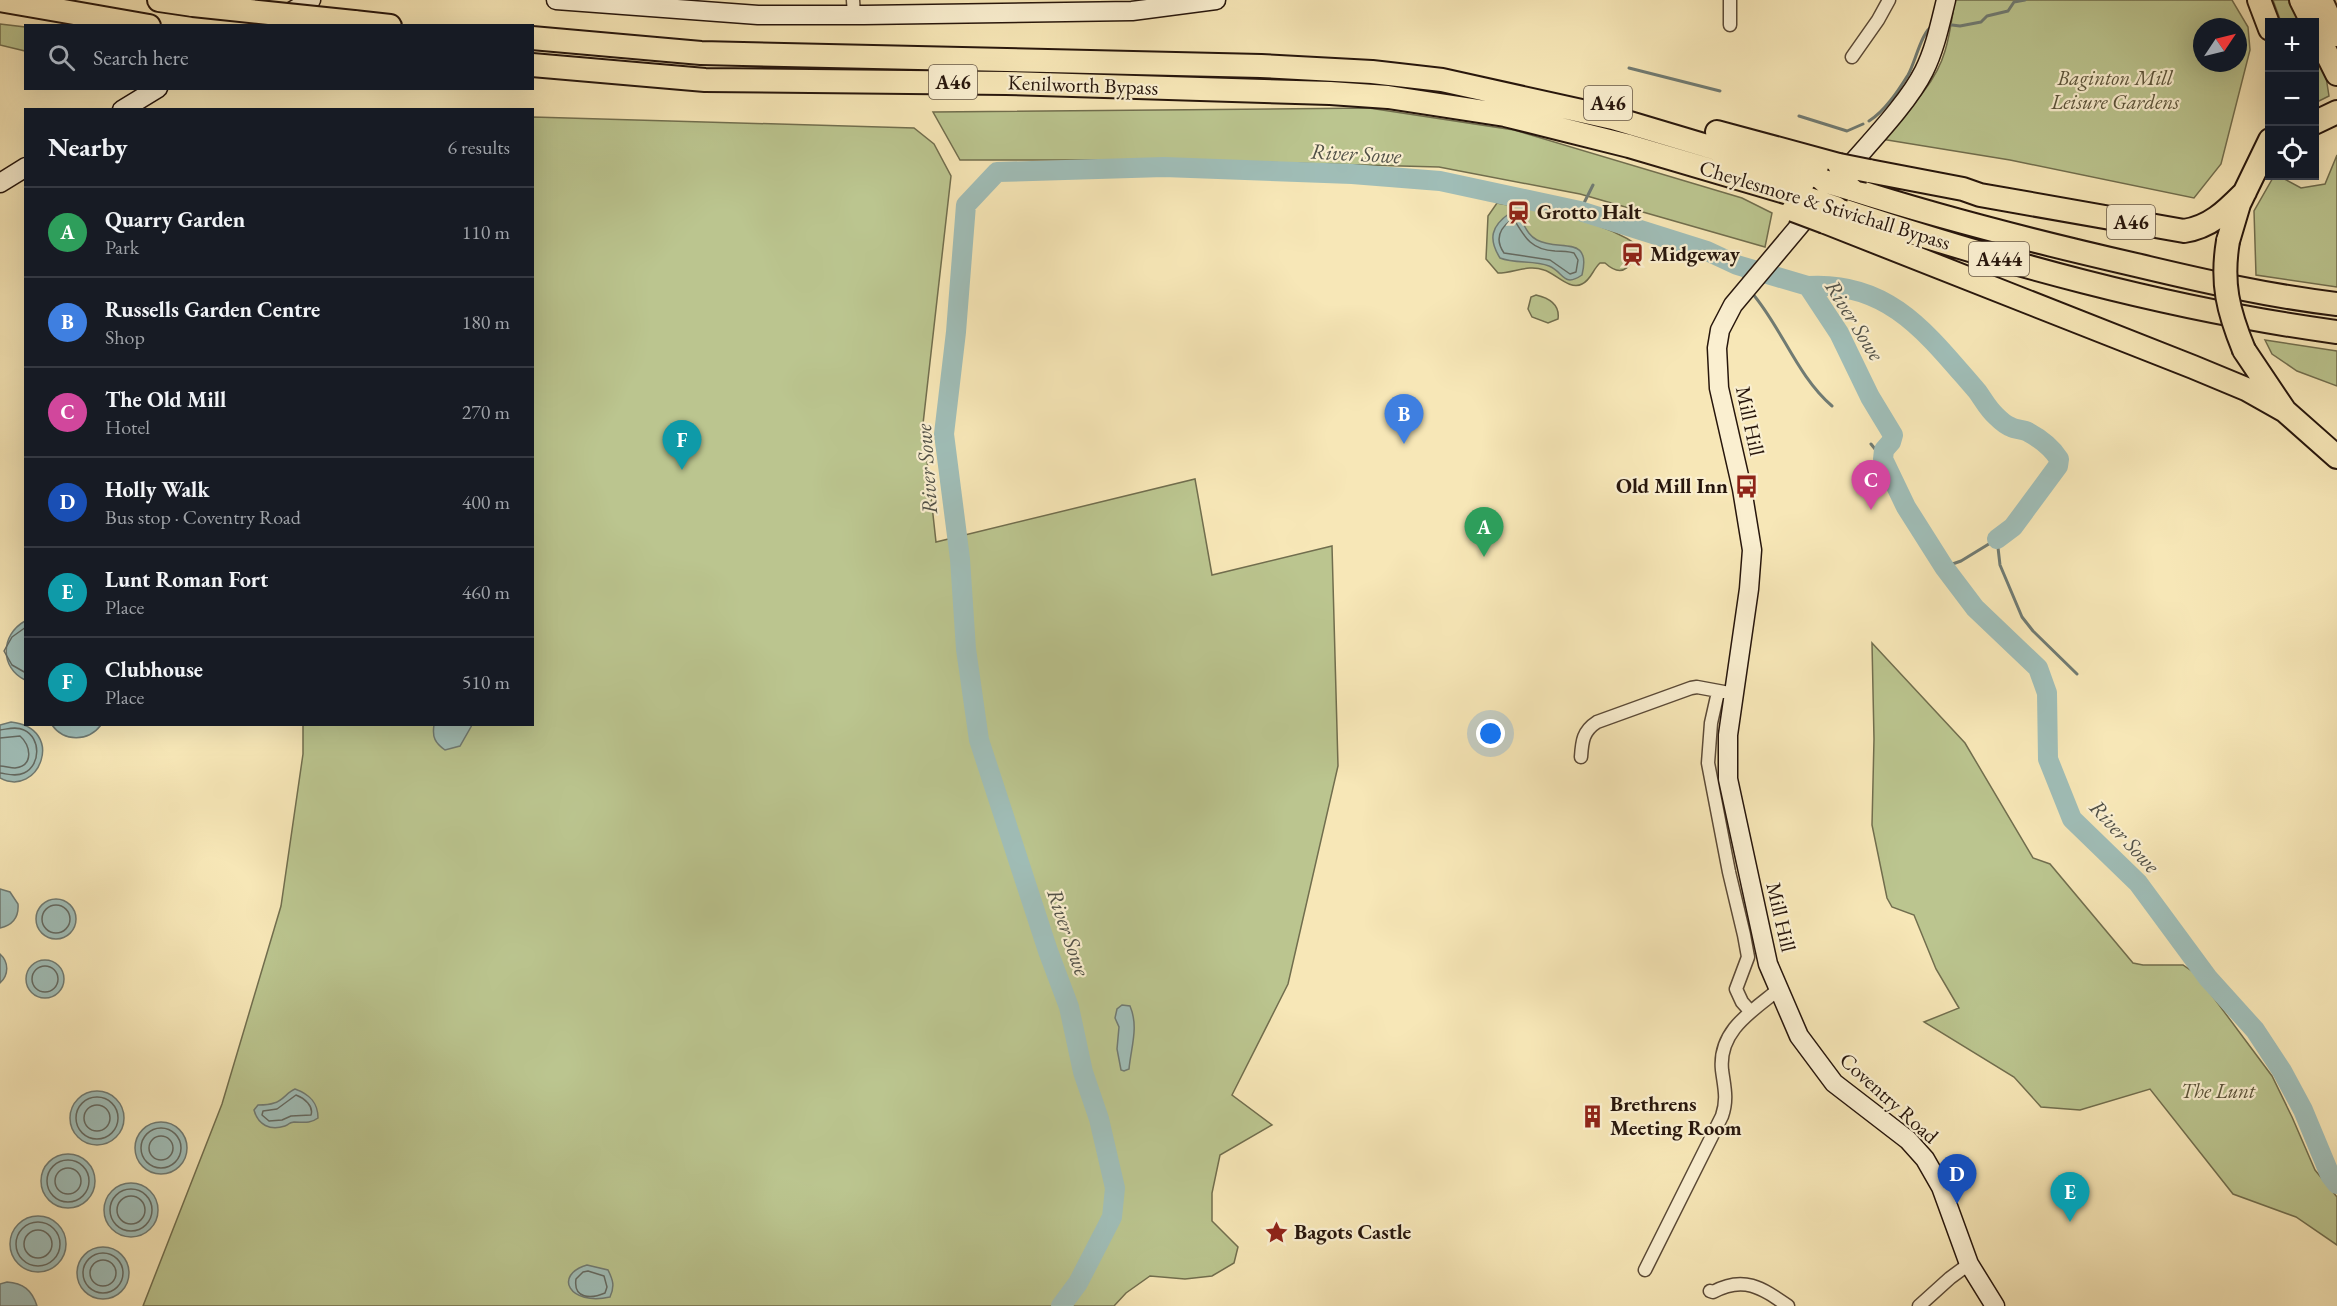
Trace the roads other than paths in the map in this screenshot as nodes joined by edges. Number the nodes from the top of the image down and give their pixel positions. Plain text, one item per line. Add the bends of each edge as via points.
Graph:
1 (0, 0) edge
2 (159, 0) edge
3 (311, 0) edge
4 (556, 0) edge
5 (1216, 0) edge
6 (1730, 0) edge
7 (1888, 0) edge
8 (1946, 0) edge
9 (2259, 0) edge
10 (2301, 0) edge
11 (2321, 0) edge
12 (692, 5) edge
13 (1055, 5) edge
14 (853, 8) edge
15 (2266, 18) edge
16 (2310, 18) edge
17 (138, 24) edge
18 (270, 24) edge
19 (372, 24) edge
20 (1730, 25) dead end
21 (2337, 34) edge
22 (534, 38) edge
23 (2319, 38) edge
24 (1852, 57) dead end
25 (534, 65) edge
26 (1261, 66) junction
27 (2337, 74) edge
28 (155, 90) edge
29 (125, 108) edge
30 (2337, 112) edge
31 (2319, 121) edge
32 (1629, 146) joint
33 (1729, 152) joint
34 (2264, 162) edge
35 (24, 168) edge
36 (1832, 172) junction
37 (1861, 179) junction
38 (0, 183) edge
39 (2245, 192) junction
40 (1831, 215) junction
41 (2337, 304) edge
42 (2337, 332) edge
43 (2285, 411) junction
44 (2337, 457) edge
45 (1726, 691) junction
46 (1581, 757) dead end
47 (1778, 990) junction
48 (1750, 1011) junction
49 (1969, 1264) junction
50 (1646, 1270) dead end
51 (1710, 1291) dead end
52 (1788, 1306) edge
53 (1920, 1306) edge
54 (1995, 1306) edge

1 - 17 highway
2 - 19 highway, bridge
3 - 18 street
4 - 12 street
5 - 13 street via 1132,11
6 - 20 street
7 - 24 street
8 - 45 street, Mill Hill via 1924,71 1870,143 1747,289 1720,330 1719,388 1743,489 1752,550 1749,589
9 - 15 highway
10 - 16 highway
11 - 21 highway
12 - 14 street via 758,15
13 - 14 street
22 - 26 highway, Kenilworth Bypass / A46 via 701,53
23 - 27 highway
25 - 32 highway, Kenilworth Bypass / A46 via 705,80 1006,83 1388,97 1504,115
26 - 33 highway, A46 via 1442,80 1613,118
26 - 36 highway, A46 via 1300,60 1372,62 1605,102
28 - 29 street
30 - 31 highway
32 - 40 highway, Cheylesmore & Stivichall Bypass / A444, bridge
33 - 36 highway, Cheylesmore & Stivichall Bypass / A444
34 - 39 highway
35 - 38 street
36 - 37 highway, Cheylesmore & Stivichall Bypass / A444, bridge
37 - 39 highway, A46 via 1980,195 2184,231 2216,220
37 - 41 highway, Cheylesmore & Stivichall Bypass / A444 via 1921,211 2054,246 2288,298
39 - 43 highway, bridge via 2228,240 2224,268 2226,300 2244,350
40 - 42 highway, Cheylesmore & Stivichall Bypass / A444 via 2164,302
40 - 43 highway via 2246,389
43 - 44 highway
45 - 46 street via 1690,688 1597,722 1587,728
45 - 47 street, Mill Hill via 1728,779 1768,964
45 - 48 street, Mill Hill via 1711,723 1708,764 1748,957 1736,989
47 - 48 street
47 - 49 street, Coventry Road via 1799,1036 1834,1083 1908,1140 1925,1159 1941,1187
48 - 50 street via 1731,1032 1723,1054 1726,1097 1722,1116
49 - 53 street
49 - 54 street, Coventry Road
51 - 52 street via 1737,1284 1755,1286

